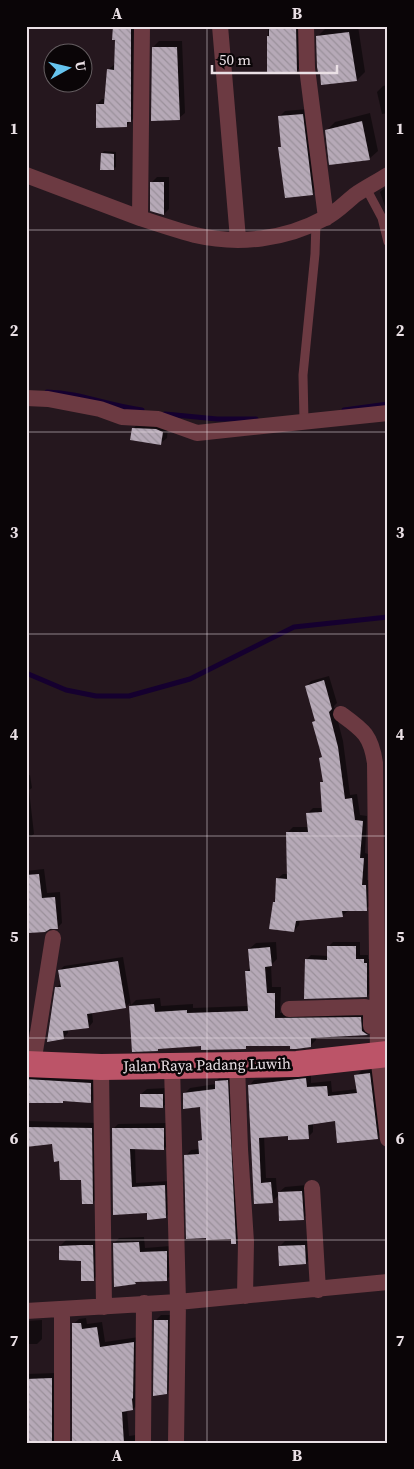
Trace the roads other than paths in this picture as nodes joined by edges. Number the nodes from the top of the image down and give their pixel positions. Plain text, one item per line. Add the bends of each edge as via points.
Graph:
1 (142, 26) edge
2 (220, 26) edge
3 (306, 26) edge
4 (26, 175) edge
5 (388, 175) edge
6 (366, 188) junction
7 (140, 218) junction
8 (321, 220) junction
9 (238, 239) junction
10 (388, 242) edge
11 (26, 398) edge
12 (388, 413) edge
13 (304, 419) junction
14 (341, 714) dead end
15 (53, 938) dead end
16 (289, 1009) dead end
17 (379, 1055) edge
18 (29, 1064) edge
19 (237, 1065) junction
20 (172, 1066) junction
21 (100, 1067) junction
22 (388, 1139) edge
23 (312, 1188) dead end
24 (388, 1282) edge
25 (318, 1290) junction
26 (245, 1296) junction
27 (178, 1302) junction
28 (144, 1304) junction
29 (104, 1306) junction
30 (62, 1309) junction
31 (26, 1311) edge
32 (62, 1443) edge
33 (142, 1443) edge
34 (176, 1443) edge

1 - 7 street
2 - 9 street
3 - 8 street
4 - 7 street
5 - 6 street
6 - 8 street
6 - 10 lane via 382,218
7 - 9 street via 194,235
8 - 9 street via 278,236
8 - 13 lane via 303,375
11 - 13 street via 100,409 122,417 158,419 197,433
12 - 13 street
14 - 17 street via 362,729 375,763
15 - 18 street
16 - 17 street via 369,1008
17 - 19 main road, Jalan Raya Padang Luwih via 297,1064
17 - 22 street
18 - 21 main road, Jalan Raya Padang Luwih
19 - 20 main road, Jalan Raya Padang Luwih
19 - 26 street via 246,1242
20 - 21 main road, Jalan Raya Padang Luwih
20 - 27 street
21 - 29 street
23 - 25 street
24 - 25 street
25 - 26 street
26 - 27 street
27 - 28 street
27 - 34 street
28 - 29 street
28 - 33 street
29 - 30 street
30 - 31 street
30 - 32 street

